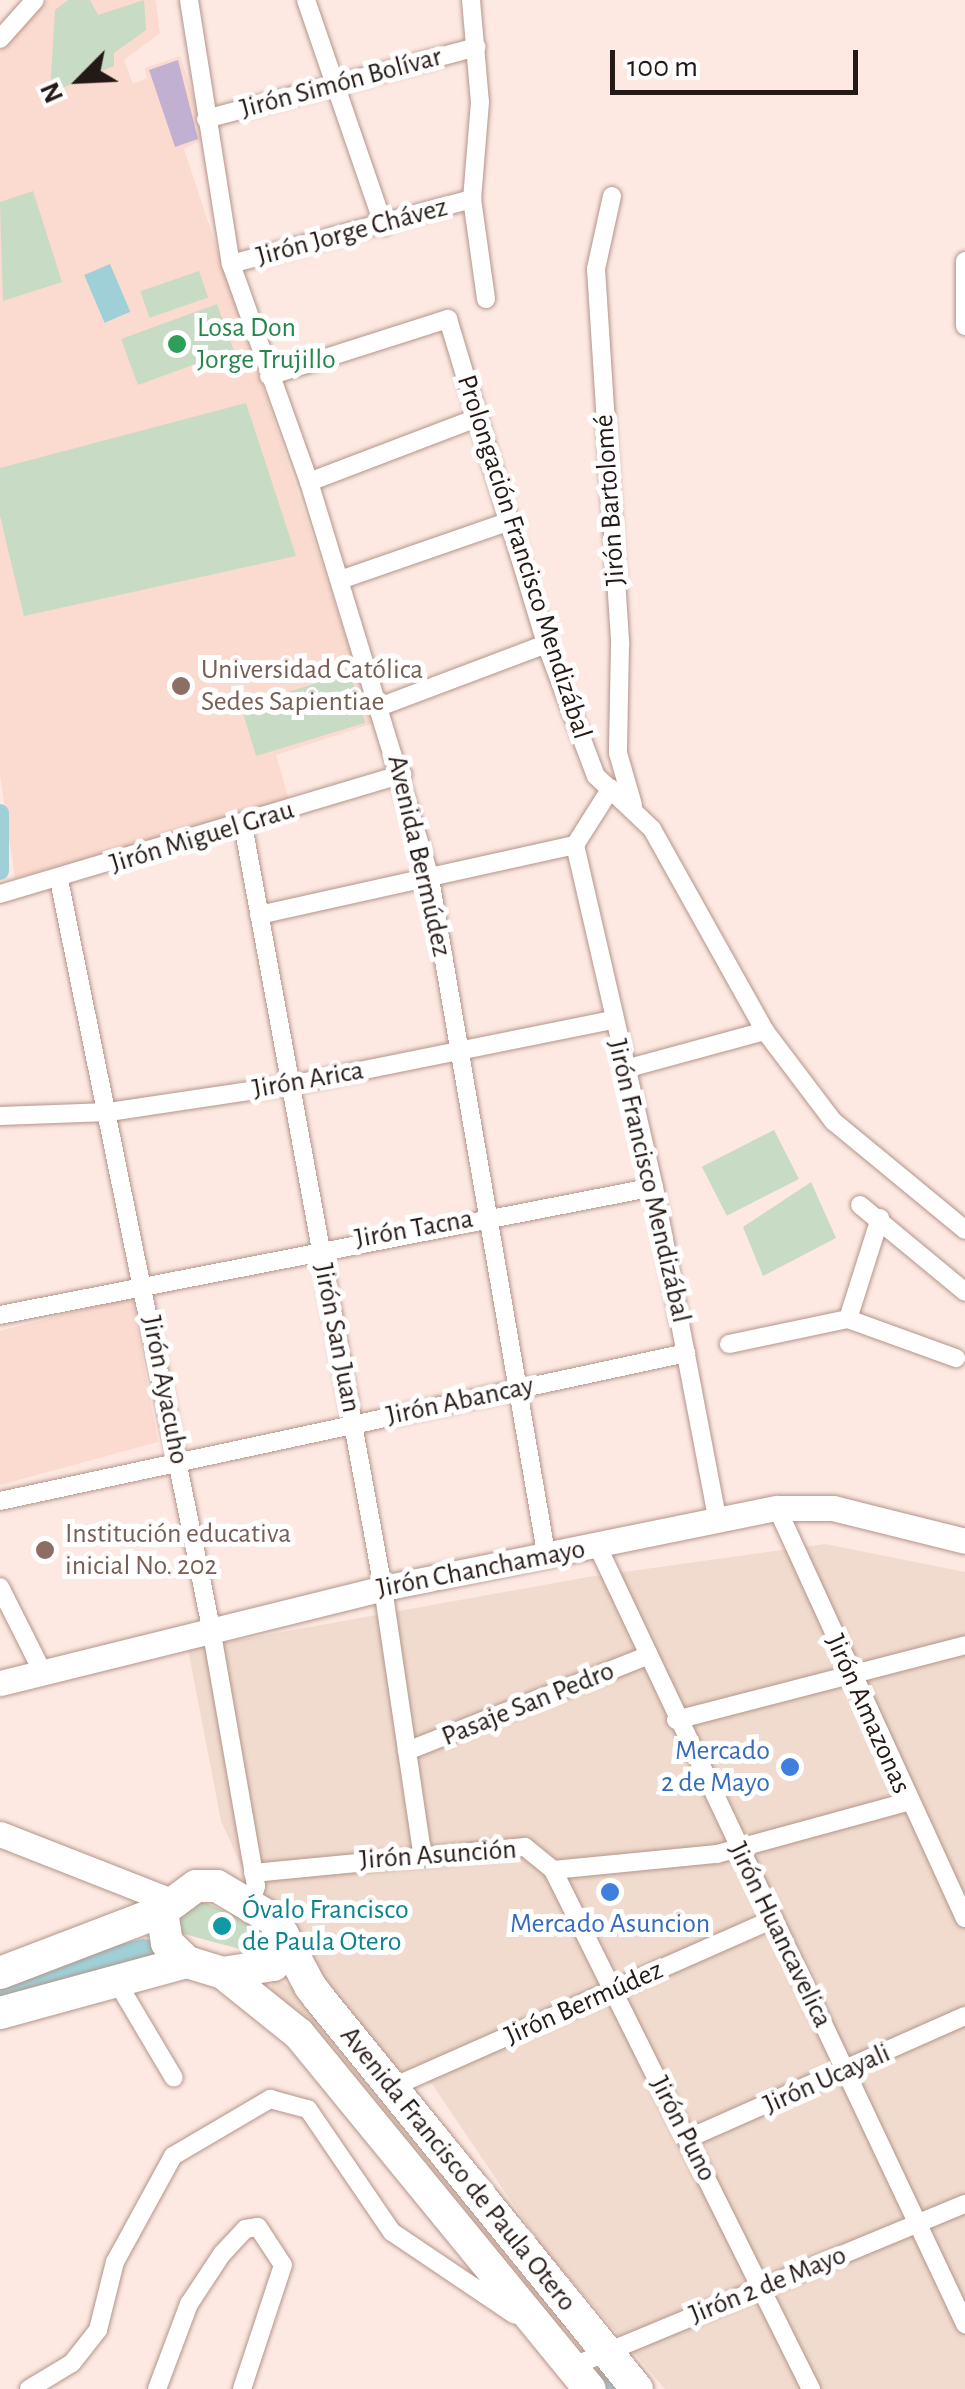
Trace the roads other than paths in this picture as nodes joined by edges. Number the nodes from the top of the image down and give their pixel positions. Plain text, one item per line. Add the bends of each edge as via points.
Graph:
1 (34, 0) edge
2 (188, 0) edge
3 (306, 0) edge
4 (471, 0) edge
5 (0, 39) edge
6 (477, 47) junction
7 (333, 87) junction
8 (206, 119) junction
9 (612, 196) dead end
10 (472, 199) junction
11 (384, 226) junction
12 (965, 262) edge
13 (232, 264) junction
14 (486, 299) dead end
15 (965, 326) edge
16 (269, 376) junction
17 (478, 417) junction
18 (310, 482) junction
19 (510, 521) junction
20 (340, 580) junction
21 (546, 644) junction
22 (382, 706) junction
23 (402, 774) junction
24 (610, 788) junction
25 (632, 804) junction
26 (243, 825) junction
27 (575, 845) junction
28 (430, 879) junction
29 (59, 880) junction
30 (0, 894) edge
31 (259, 914) junction
32 (612, 1020) junction
33 (765, 1031) junction
34 (460, 1051) junction
35 (625, 1069) junction
36 (290, 1084) junction
37 (110, 1112) junction
38 (0, 1116) edge
39 (654, 1187) junction
40 (860, 1205) dead end
41 (488, 1216) junction
42 (880, 1218) junction
43 (965, 1230) edge
44 (318, 1247) junction
45 (144, 1283) junction
46 (965, 1292) edge
47 (0, 1315) edge
48 (848, 1320) junction
49 (729, 1344) dead end
50 (686, 1353) junction
51 (956, 1358) dead end
52 (520, 1388) junction
53 (354, 1424) junction
54 (178, 1462) junction
55 (0, 1501) edge
56 (778, 1508) junction
57 (716, 1518) junction
58 (965, 1541) edge
59 (597, 1545) junction
60 (546, 1553) junction
61 (0, 1587) edge
62 (384, 1588) junction
63 (211, 1628) junction
64 (965, 1644) edge
65 (649, 1654) junction
66 (40, 1668) junction
67 (851, 1680) junction
68 (0, 1683) edge
69 (676, 1720) junction
70 (407, 1751) junction
71 (908, 1802) junction
72 (0, 1834) edge
73 (739, 1847) junction
74 (422, 1852) junction
75 (553, 1870) junction
76 (252, 1887) junction
77 (165, 1905) junction
78 (965, 1918) edge
79 (774, 1919) junction
80 (287, 1943) junction
81 (187, 1962) junction
82 (222, 1972) junction
83 (0, 1974) edge
84 (114, 1977) junction
85 (612, 1990) junction
86 (0, 2013) edge
87 (965, 2016) edge
88 (846, 2072) junction
89 (174, 2078) dead end
90 (395, 2086) junction
91 (687, 2139) junction
92 (965, 2204) edge
93 (918, 2226) junction
94 (763, 2285) junction
95 (965, 2324) edge
96 (607, 2352) junction
97 (570, 2366) edge
98 (30, 2389) edge
99 (158, 2389) edge
100 (242, 2389) edge
101 (638, 2389) edge
102 (812, 2389) edge

1 - 5 street
2 - 8 street, Avenida Bermúdez
3 - 7 street
4 - 6 street
6 - 7 street, Jirón Simón Bolívar
6 - 10 street
7 - 8 street, Jirón Simón Bolívar
7 - 11 street
8 - 13 street, Avenida Bermúdez
9 - 25 street, Jirón Bartolomé via 596,270 620,645 618,753
10 - 11 street, Jirón Jorge Chávez
10 - 14 street
11 - 13 street, Jirón Jorge Chávez
12 - 15 street
13 - 16 street, Avenida Bermúdez
16 - 17 street, Prolongación Francisco Mendizábal via 448,320
16 - 18 street, Avenida Bermúdez
17 - 18 street
17 - 19 street, Prolongación Francisco Mendizábal
18 - 20 street, Avenida Bermúdez
19 - 20 street
19 - 21 street, Prolongación Francisco Mendizábal
20 - 22 street, Avenida Bermúdez
21 - 22 street
21 - 24 street, Prolongación Francisco Mendizábal via 596,776
22 - 23 street, Avenida Bermúdez
23 - 26 street, Jirón Miguel Grau
23 - 28 street, Avenida Bermúdez
24 - 25 street, Jirón Bartolomé
24 - 27 street
25 - 33 street, Jirón Bartolomé
26 - 29 street, Jirón Miguel Grau
26 - 31 street, Jirón San Juan
27 - 28 street
27 - 32 street, Jirón Francisco Mendizábal
28 - 31 street
28 - 34 street, Avenida Bermúdez
29 - 30 street, Jirón Miguel Grau
29 - 37 street, Jirón Ayacuho
31 - 36 street, Jirón San Juan
32 - 34 street, Jirón Arica
32 - 35 street, Jirón Francisco Mendizábal
33 - 35 street
33 - 43 street, Jirón Bartolomé via 833,1121
34 - 36 street, Jirón Arica
34 - 41 street, Avenida Bermúdez
35 - 39 street, Jirón Francisco Mendizábal
36 - 37 street, Jirón Arica
36 - 44 street, Jirón San Juan
37 - 38 street, Jirón Arica
37 - 45 street, Jirón Ayacuho
39 - 41 street, Jirón Tacna
39 - 50 street, Jirón Francisco Mendizábal
40 - 42 street
41 - 44 street, Jirón Tacna
41 - 52 street, Avenida Bermúdez
42 - 46 street
42 - 48 street
44 - 45 street, Jirón Tacna
44 - 53 street, Jirón San Juan
45 - 47 street, Jirón Tacna
45 - 54 street, Jirón Ayacuho
48 - 49 street
48 - 51 street
50 - 52 street, Jirón Abancay
50 - 57 street, Jirón Francisco Mendizábal
52 - 53 street, Jirón Abancay
52 - 60 street, Avenida Bermúdez
53 - 54 street, Jirón Abancay
53 - 62 street, Jirón San Juan
54 - 55 street, Jirón Abancay
54 - 63 street, Jirón Ayacuho
56 - 57 main road, Jirón Chanchamayo
56 - 58 main road, Jirón Chanchamayo via 833,1508
56 - 67 street, Jirón Amazonas
57 - 59 main road, Jirón Chanchamayo
59 - 60 main road, Jirón Chanchamayo
59 - 65 street, Jirón Huancavelica
60 - 62 main road, Jirón Chanchamayo
61 - 66 street
62 - 63 main road, Jirón Chanchamayo
62 - 70 street, Jirón San Juan
63 - 66 main road, Jirón Chanchamayo
63 - 76 street, Jirón Ayacuho
64 - 67 street
65 - 69 street, Jirón Huancavelica
65 - 70 street, Pasaje San Pedro
66 - 68 main road, Jirón Chanchamayo
67 - 69 street
67 - 71 street, Jirón Amazonas
69 - 73 street, Jirón Huancavelica
70 - 74 street, Jirón San Juan
71 - 73 street, Jirón Asunción
71 - 78 street, Jirón Amazonas
72 - 77 main road
73 - 75 street, Jirón Asunción
73 - 79 street, Jirón Huancavelica
74 - 75 street, Jirón Asunción via 525,1847
74 - 76 street, Jirón Asunción
75 - 85 street, Jirón Puno
76 - 77 highway via 216,1886
76 - 80 highway
77 - 81 highway via 166,1943
77 - 83 highway
79 - 85 street, Jirón Bermúdez
79 - 88 street, Jirón Huancavelica
80 - 82 highway via 274,1965
80 - 90 highway, Avenida Francisco de Paula Otero via 318,1998
81 - 82 highway
81 - 84 highway
82 - 97 highway, Avenida Francisco de Paula Otero via 299,2034
84 - 86 highway
84 - 89 street
85 - 90 street, Jirón Bermúdez
85 - 91 street, Jirón Puno
87 - 88 street, Jirón Ucayali
88 - 91 street, Jirón Ucayali
88 - 93 street, Jirón Huancavelica
90 - 96 highway, Avenida Francisco de Paula Otero
91 - 94 street, Jirón Puno
92 - 93 street, Jirón 2 de Mayo
93 - 94 street, Jirón 2 de Mayo
93 - 95 street, Jirón Huancavelica
94 - 96 street, Jirón 2 de Mayo
94 - 102 street, Jirón Puno
96 - 97 street, Jirón 2 de Mayo
96 - 101 highway, Avenida Francisco de Paula Otero
97 - 98 street via 392,2232 308,2109 281,2098 173,2156 114,2262 98,2330 72,2364
99 - 100 street via 190,2304 244,2229 258,2227 281,2252 283,2265

